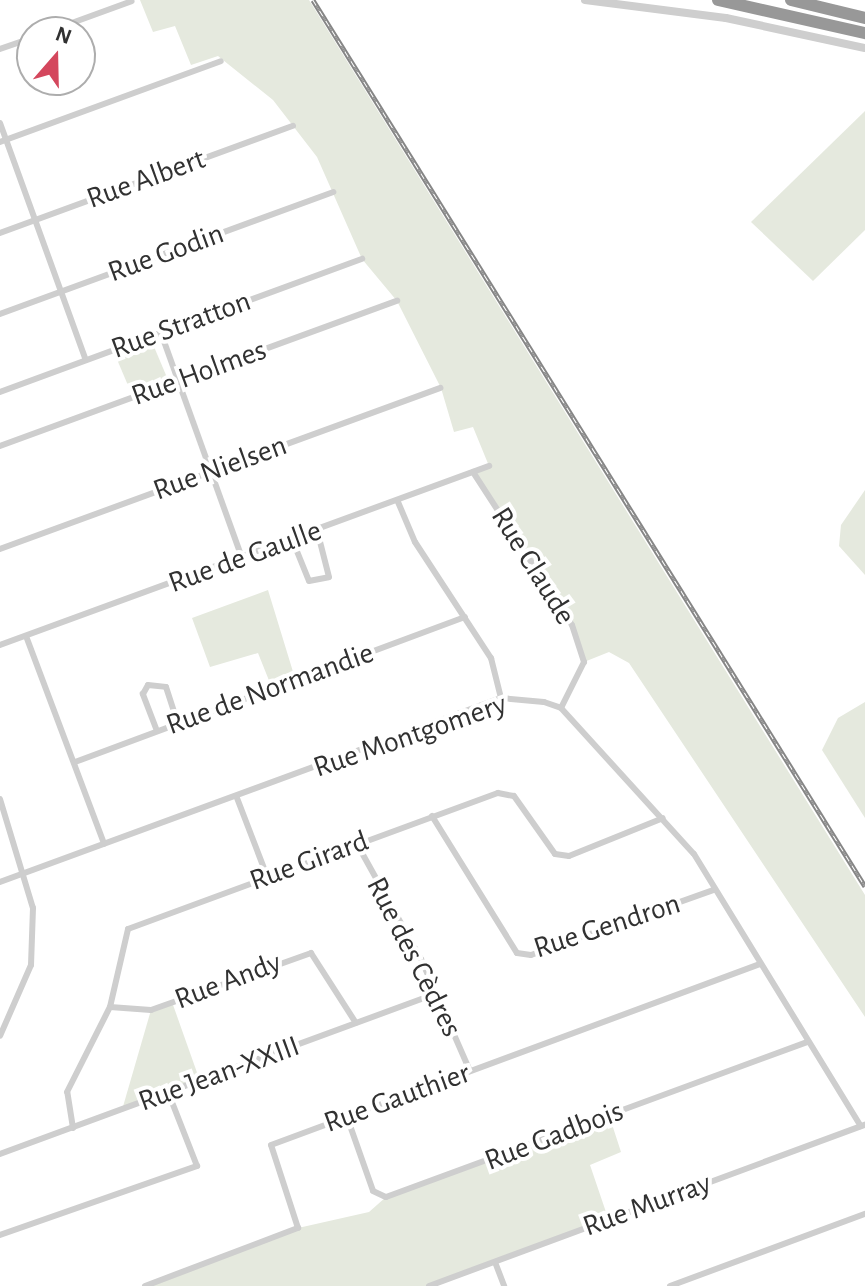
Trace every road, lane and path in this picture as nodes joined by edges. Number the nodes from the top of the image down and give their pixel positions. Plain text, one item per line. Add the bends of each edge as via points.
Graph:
1 (585, 0) edge
2 (718, 0) edge
3 (791, 0) edge
4 (801, 0) edge
5 (132, 1) edge
6 (817, 6) junction
7 (91, 16) edge
8 (865, 18) edge
9 (865, 33) edge
10 (865, 48) edge
11 (221, 61) dead end
12 (0, 123) edge
13 (293, 126) dead end
14 (3, 141) edge
15 (333, 192) dead end
16 (35, 220) junction
17 (0, 233) edge
18 (362, 259) dead end
19 (61, 292) junction
20 (397, 301) dead end
21 (0, 314) edge
22 (161, 333) junction
23 (86, 360) junction
24 (178, 381) junction
25 (441, 388) dead end
26 (0, 392) edge
27 (0, 446) edge
28 (489, 466) dead end
29 (211, 471) junction
30 (473, 472) junction
31 (398, 502) junction
32 (317, 530) junction
33 (292, 539) junction
34 (0, 549) edge
35 (242, 558) junction
36 (465, 617) junction
37 (26, 636) junction
38 (0, 645) edge
39 (501, 698) junction
40 (561, 708) junction
41 (178, 723) junction
42 (157, 731) junction
43 (75, 762) junction
44 (237, 798) junction
45 (0, 800) edge
46 (432, 816) junction
47 (663, 818) junction
48 (104, 844) junction
49 (357, 844) junction
50 (26, 872) junction
51 (267, 876) junction
52 (0, 882) edge
53 (714, 890) junction
54 (760, 964) junction
55 (438, 993) junction
56 (110, 1007) junction
57 (356, 1023) junction
58 (0, 1036) edge
59 (808, 1042) junction
60 (470, 1071) junction
61 (168, 1092) junction
62 (347, 1117) junction
63 (863, 1125) edge
64 (73, 1128) junction
65 (0, 1154) edge
66 (865, 1214) edge
67 (0, 1235) edge
68 (495, 1262) junction
69 (145, 1286) edge
70 (429, 1286) edge
71 (504, 1286) edge
72 (670, 1286) edge

1 - 10 street via 726,18
2 - 9 highway
3 - 6 highway
4 - 6 highway
5 - 7 street
6 - 8 highway
11 - 14 street
12 - 14 street
13 - 16 street, Rue Albert
14 - 16 street
15 - 19 street, Rue Godin
16 - 17 street, Rue Albert
16 - 19 street
18 - 22 street, Rue Stratton
19 - 21 street, Rue Godin
19 - 23 street
20 - 24 street, Rue Holmes
22 - 23 street, Rue Stratton
22 - 24 street
23 - 26 street, Rue Stratton
24 - 27 street, Rue Holmes
24 - 29 street
25 - 29 street, Rue Nielsen
28 - 30 street, Rue de Gaulle
29 - 34 street, Rue Nielsen
29 - 35 street
30 - 31 street, Rue de Gaulle
30 - 40 street, Rue Claude via 572,625 584,662
31 - 32 street, Rue de Gaulle
31 - 36 street via 415,542
32 - 33 street, Rue de Gaulle
32 - 33 street via 329,577 309,581
33 - 35 street, Rue de Gaulle
35 - 37 street, Rue de Gaulle
36 - 39 street via 491,658
36 - 41 street, Rue de Normandie
37 - 38 street, Rue de Gaulle
37 - 43 street
39 - 40 street, Rue Montgomery
39 - 44 street, Rue Montgomery
40 - 47 street
41 - 42 street, Rue de Normandie
41 - 42 street via 166,687 148,685 143,694
42 - 43 street, Rue de Normandie
43 - 48 street
44 - 48 street, Rue Montgomery
44 - 51 street
45 - 50 street
46 - 47 street, Rue Girard via 498,793 514,796 544,847 569,856
46 - 49 street, Rue Girard
46 - 53 street, Rue Gendron via 517,953 531,955
47 - 53 street
48 - 50 street, Rue Montgomery
49 - 51 street, Rue Girard
49 - 55 street, Rue des Cèdres
50 - 52 street, Rue Montgomery
50 - 58 street via 31,965
51 - 56 street, Rue Girard via 128,929
53 - 54 street
54 - 59 street
54 - 60 street, Rue Gauthier
55 - 57 street, Rue Jean-XXIII
55 - 60 street, Rue des Cèdres
56 - 57 street, Rue Andy via 151,1010 311,953
56 - 64 street, Rue Girard via 67,1092
57 - 61 street, Rue Jean-XXIII
59 - 62 street, Rue Gadbois via 400,1195 373,1191
59 - 63 street
60 - 62 street, Rue Gauthier
61 - 64 street, Rue Jean-XXIII
61 - 67 street via 197,1166
62 - 69 street, Rue Gauthier via 271,1145 298,1228
63 - 68 street, Rue Murray
64 - 65 street, Rue Jean-XXIII
66 - 72 street
68 - 70 street, Rue Murray
68 - 71 street

